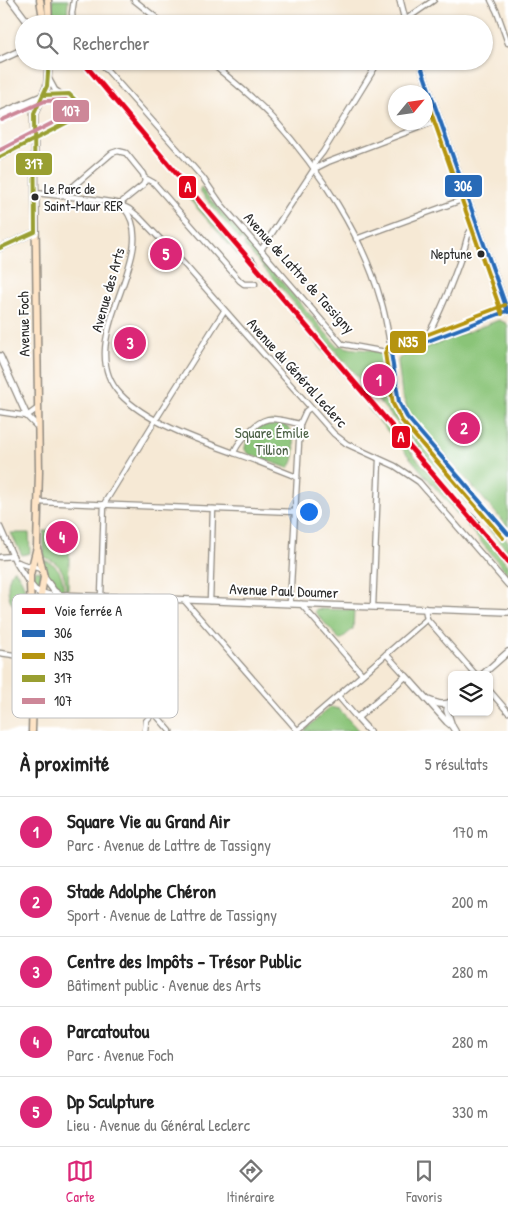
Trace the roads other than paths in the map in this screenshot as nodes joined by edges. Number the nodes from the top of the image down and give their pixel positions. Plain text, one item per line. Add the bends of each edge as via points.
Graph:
1 (11, 0) edge
2 (40, 0) edge
3 (48, 0) edge
4 (74, 0) edge
5 (134, 0) edge
6 (400, 0) edge
7 (434, 0) edge
8 (491, 0) edge
9 (22, 15) edge
10 (42, 15) edge
11 (49, 15) edge
12 (72, 15) edge
13 (153, 15) edge
14 (403, 15) edge
15 (415, 15) edge
16 (508, 42) edge
17 (15, 53) edge
18 (0, 60) edge
19 (50, 70) edge
20 (107, 70) edge
21 (219, 70) edge
22 (373, 70) edge
23 (422, 70) edge
24 (49, 79) junction
25 (61, 94) junction
26 (44, 95) junction
27 (26, 104) junction
28 (0, 114) edge
29 (34, 114) junction
30 (439, 120) junction
31 (34, 139) junction
32 (320, 156) junction
33 (0, 157) edge
34 (328, 162) junction
35 (314, 169) junction
36 (144, 178) junction
37 (35, 194) junction
38 (62, 196) junction
39 (466, 198) junction
40 (121, 205) junction
41 (143, 221) junction
42 (476, 226) junction
43 (134, 229) junction
44 (36, 232) junction
45 (356, 239) junction
46 (0, 248) edge
47 (261, 250) junction
48 (255, 284) dead end
49 (508, 311) edge
50 (224, 312) junction
51 (423, 343) junction
52 (391, 353) junction
53 (0, 356) edge
54 (38, 408) junction
55 (310, 408) junction
56 (0, 412) edge
57 (27, 416) junction
58 (155, 420) junction
59 (300, 424) junction
60 (38, 427) junction
61 (234, 453) junction
62 (380, 460) junction
63 (297, 477) junction
64 (38, 502) junction
65 (104, 504) junction
66 (212, 509) junction
67 (296, 512) junction
68 (0, 527) edge
69 (508, 534) edge
70 (37, 548) junction
71 (0, 557) edge
72 (14, 559) junction
73 (32, 567) junction
74 (42, 570) junction
75 (44, 577) junction
76 (30, 584) junction
77 (508, 585) edge
78 (42, 593) junction
79 (31, 594) edge
80 (45, 594) edge
81 (60, 594) edge
82 (101, 594) edge
83 (178, 600) edge
84 (184, 600) junction
85 (210, 600) junction
86 (290, 603) junction
87 (301, 604) junction
88 (373, 606) junction
89 (425, 608) junction
90 (508, 612) edge
91 (427, 619) junction
92 (508, 652) edge
93 (386, 654) junction
94 (472, 671) edge
95 (487, 671) edge
96 (362, 674) junction
97 (406, 676) junction
98 (493, 695) edge
99 (338, 696) junction
100 (427, 700) junction
101 (448, 702) edge
102 (508, 712) edge
103 (449, 716) edge
104 (32, 718) edge
105 (149, 718) edge
106 (159, 718) edge
107 (357, 718) junction
108 (455, 729) edge
109 (32, 731) edge
110 (145, 731) edge
111 (170, 731) edge
112 (298, 731) edge
113 (369, 731) edge

1 - 9 street
2 - 10 main road
3 - 11 main road
4 - 12 street
5 - 13 street
6 - 14 street
7 - 15 street
8 - 16 street
17 - 18 street
19 - 24 main road
20 - 47 street, Avenue de Lattre de Tassigny via 203,178
21 - 35 street via 273,118
22 - 32 street
23 - 30 street
24 - 25 street
24 - 26 main road
25 - 26 street
25 - 31 street via 69,94 80,111 72,120
26 - 27 street
26 - 29 main road
27 - 28 street
27 - 29 street
29 - 31 main road, Avenue Foch
30 - 34 street
30 - 39 street
31 - 33 street
31 - 37 main road, Avenue Foch
32 - 34 street
32 - 35 street
34 - 35 street
35 - 45 street
35 - 47 street
36 - 38 street via 126,154 115,152
36 - 40 street via 143,185
36 - 48 street via 154,183 240,281
37 - 38 street
37 - 44 main road, Avenue Foch
38 - 40 street
39 - 42 street
39 - 45 street
40 - 41 street, Avenue du Général Leclerc
40 - 43 street, Avenue des Arts
41 - 43 street via 135,223
41 - 50 street, Avenue du Général Leclerc
42 - 49 street
42 - 51 street via 469,232 457,270
43 - 58 street, Avenue des Arts via 133,248 108,331 105,362 120,395
44 - 46 street
44 - 54 main road, Avenue Foch
45 - 52 street via 378,289
47 - 52 street, Avenue de Lattre de Tassigny via 342,344
49 - 51 street
50 - 55 street, Avenue du Général Leclerc
50 - 58 street
51 - 52 street
52 - 69 street via 401,408
53 - 57 street
54 - 57 street
54 - 60 main road, Avenue Foch
55 - 59 street
55 - 62 street, Avenue du Général Leclerc via 347,444
56 - 57 street
57 - 60 street
58 - 61 street, Avenue des Arts
58 - 65 street
59 - 61 street via 263,419 251,429
59 - 63 street
60 - 64 main road, Avenue Foch
61 - 63 street, Avenue des Arts
62 - 77 street, Avenue du Général Leclerc via 419,482
62 - 88 street
63 - 67 street
64 - 65 street
64 - 70 main road, Avenue Foch
65 - 66 street
65 - 82 street
66 - 67 street
66 - 85 street
67 - 86 street
68 - 72 street
70 - 73 main road, Avenue Foch
70 - 74 main road, Avenue Foch
71 - 72 street
72 - 73 street via 23,566
72 - 76 street
73 - 74 street
73 - 76 main road, Avenue Foch
74 - 75 main road, Avenue Foch
75 - 78 main road, Avenue Foch
75 - 81 street
76 - 78 street
76 - 79 main road, Avenue Foch
78 - 80 street, Avenue Paul Doumer
83 - 84 street, Avenue Paul Doumer
84 - 85 street, Avenue Paul Doumer
84 - 112 street
85 - 86 street, Avenue Paul Doumer
86 - 87 street, Avenue Paul Doumer
87 - 88 street, Avenue Paul Doumer
87 - 96 street
88 - 89 street, Avenue Paul Doumer
89 - 90 street, Avenue Paul Doumer
89 - 91 street
91 - 93 street
91 - 94 street
92 - 95 street
93 - 96 street
93 - 97 street
96 - 99 street
97 - 100 street
97 - 107 street
98 - 102 street
99 - 107 street
99 - 112 street
100 - 101 street
100 - 108 street
103 - 108 street
104 - 109 main road, Avenue Foch
105 - 110 street
106 - 111 street
107 - 113 street

